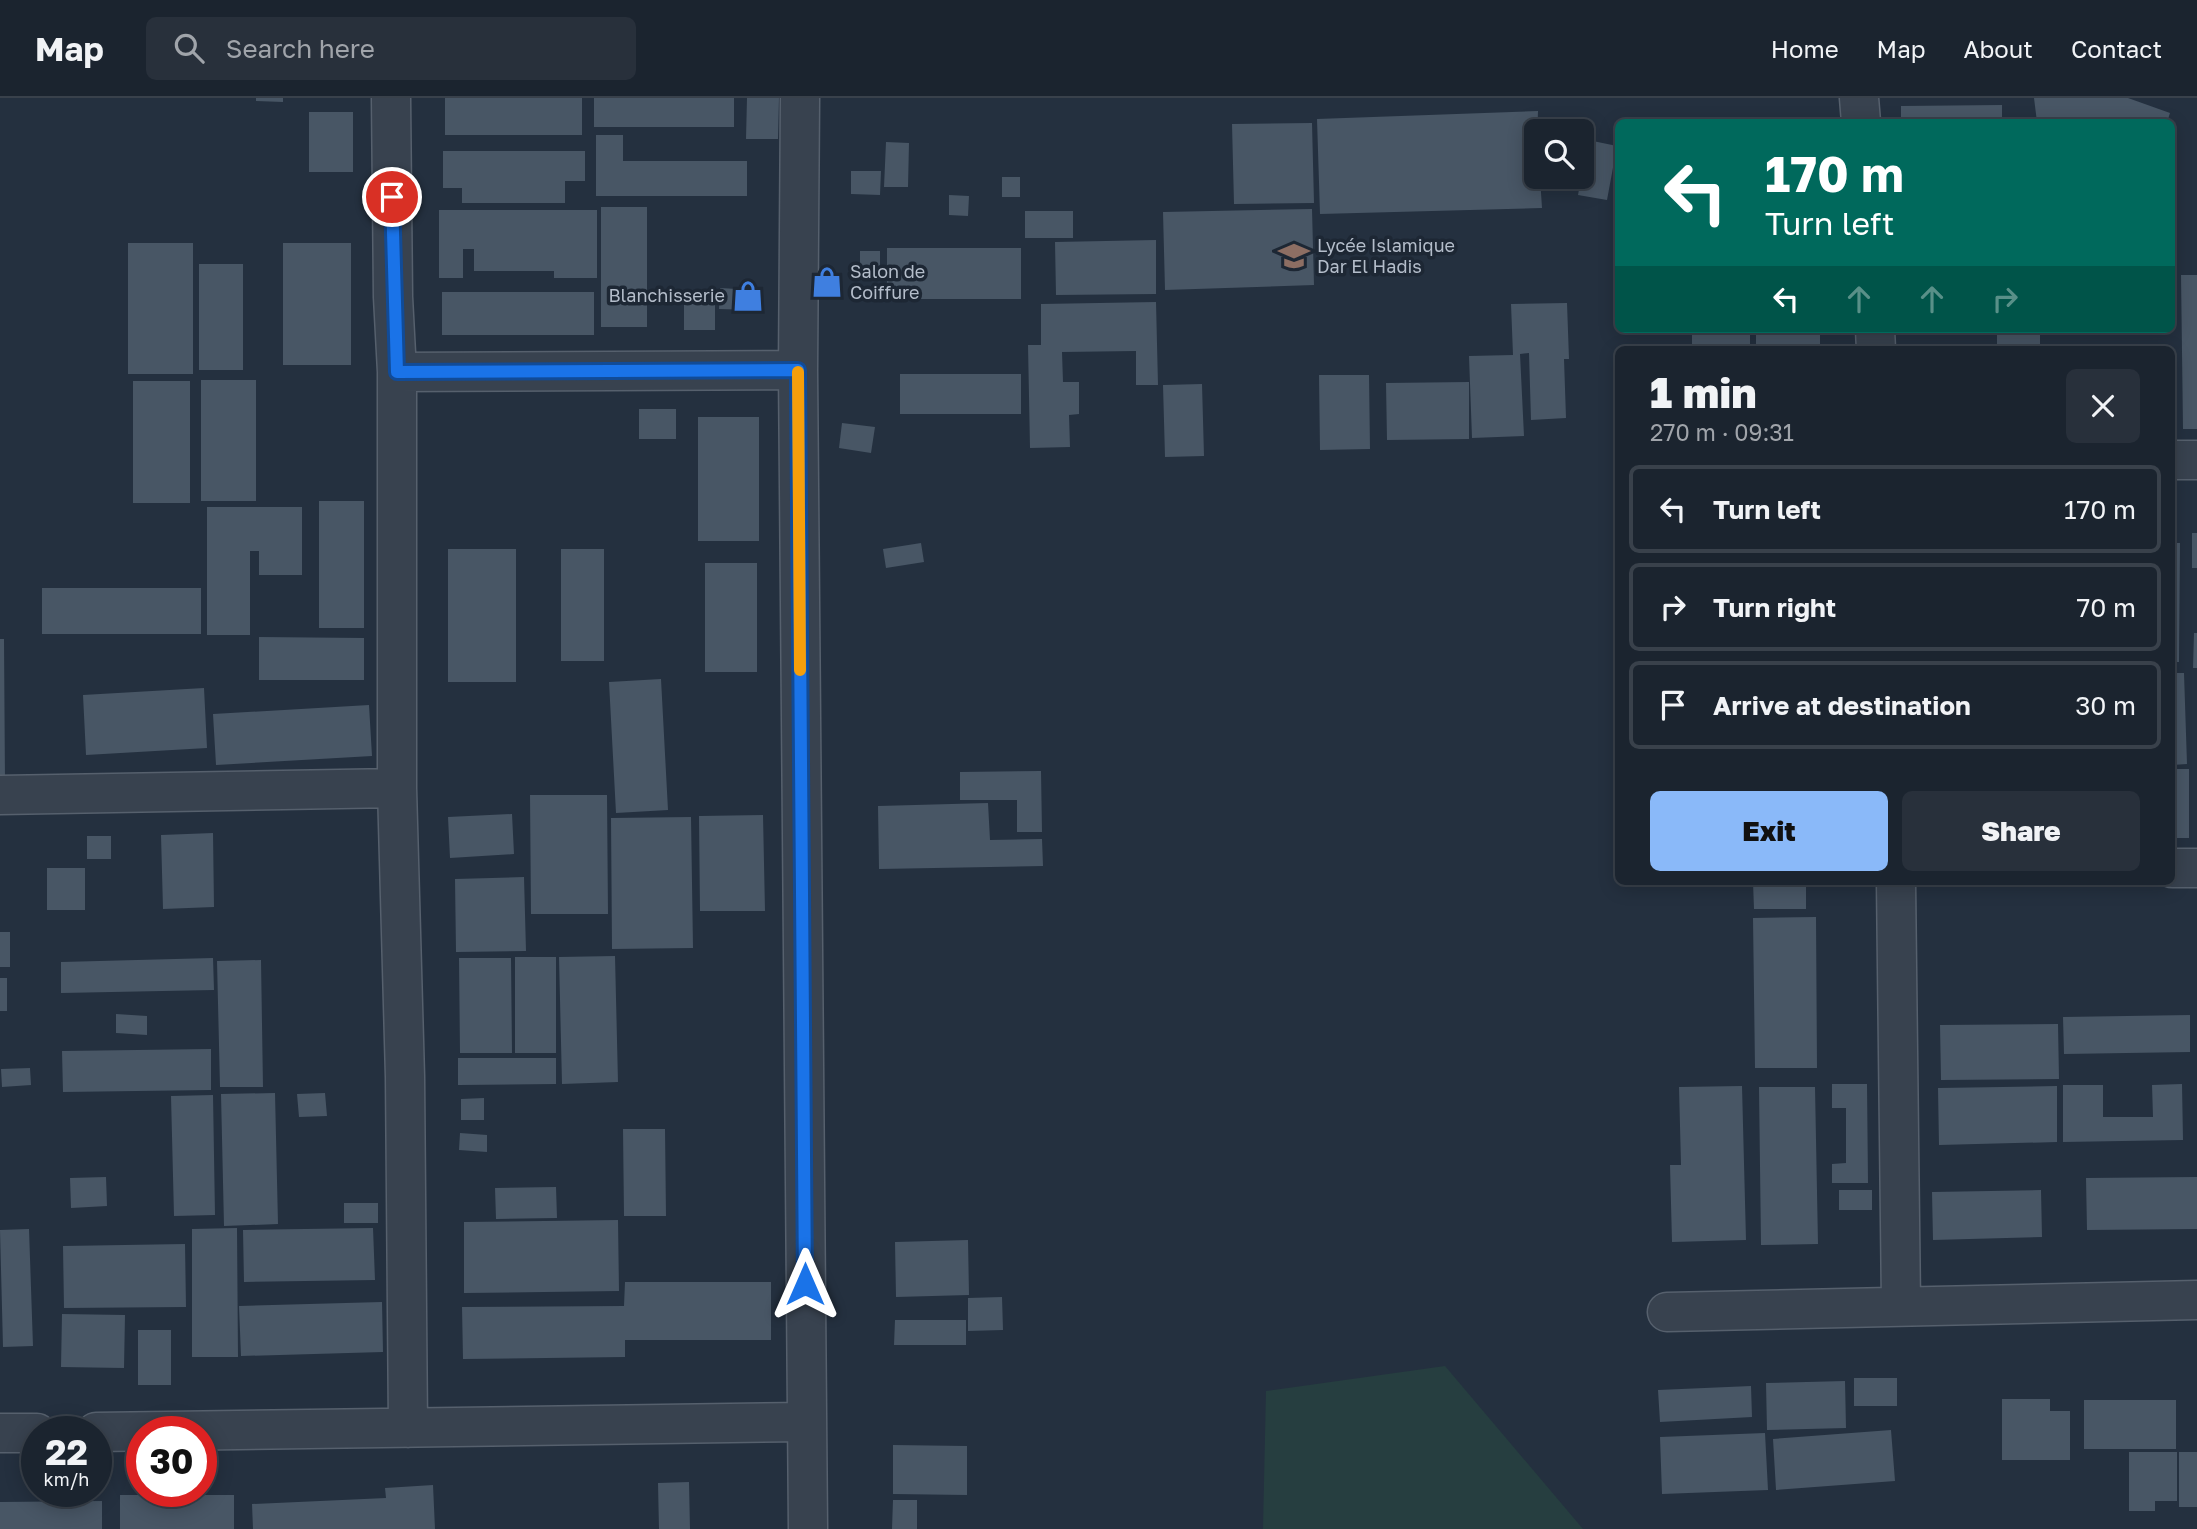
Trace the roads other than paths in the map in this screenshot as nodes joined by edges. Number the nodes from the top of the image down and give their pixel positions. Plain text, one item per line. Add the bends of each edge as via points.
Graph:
1 (391, 98) edge
2 (800, 98) edge
3 (1859, 98) edge
4 (1861, 119) edge
5 (798, 370) junction
6 (397, 372) junction
7 (2175, 460) edge
8 (2197, 460) edge
9 (397, 788) junction
10 (0, 795) edge
11 (2175, 868) edge
12 (2197, 868) edge
13 (1896, 885) edge
14 (2197, 1300) edge
15 (1901, 1306) junction
16 (1667, 1312) dead end
17 (806, 1422) junction
18 (408, 1428) junction
19 (112, 1432) edge
20 (0, 1433) edge
21 (21, 1433) edge
22 (808, 1529) edge

1 - 6 street
2 - 5 street
3 - 4 street
5 - 6 street
5 - 17 street
6 - 9 street
7 - 8 street
9 - 10 street
9 - 18 street
11 - 12 street
13 - 15 street
14 - 15 street
15 - 16 street
17 - 18 street
17 - 22 street
18 - 19 street
20 - 21 street

